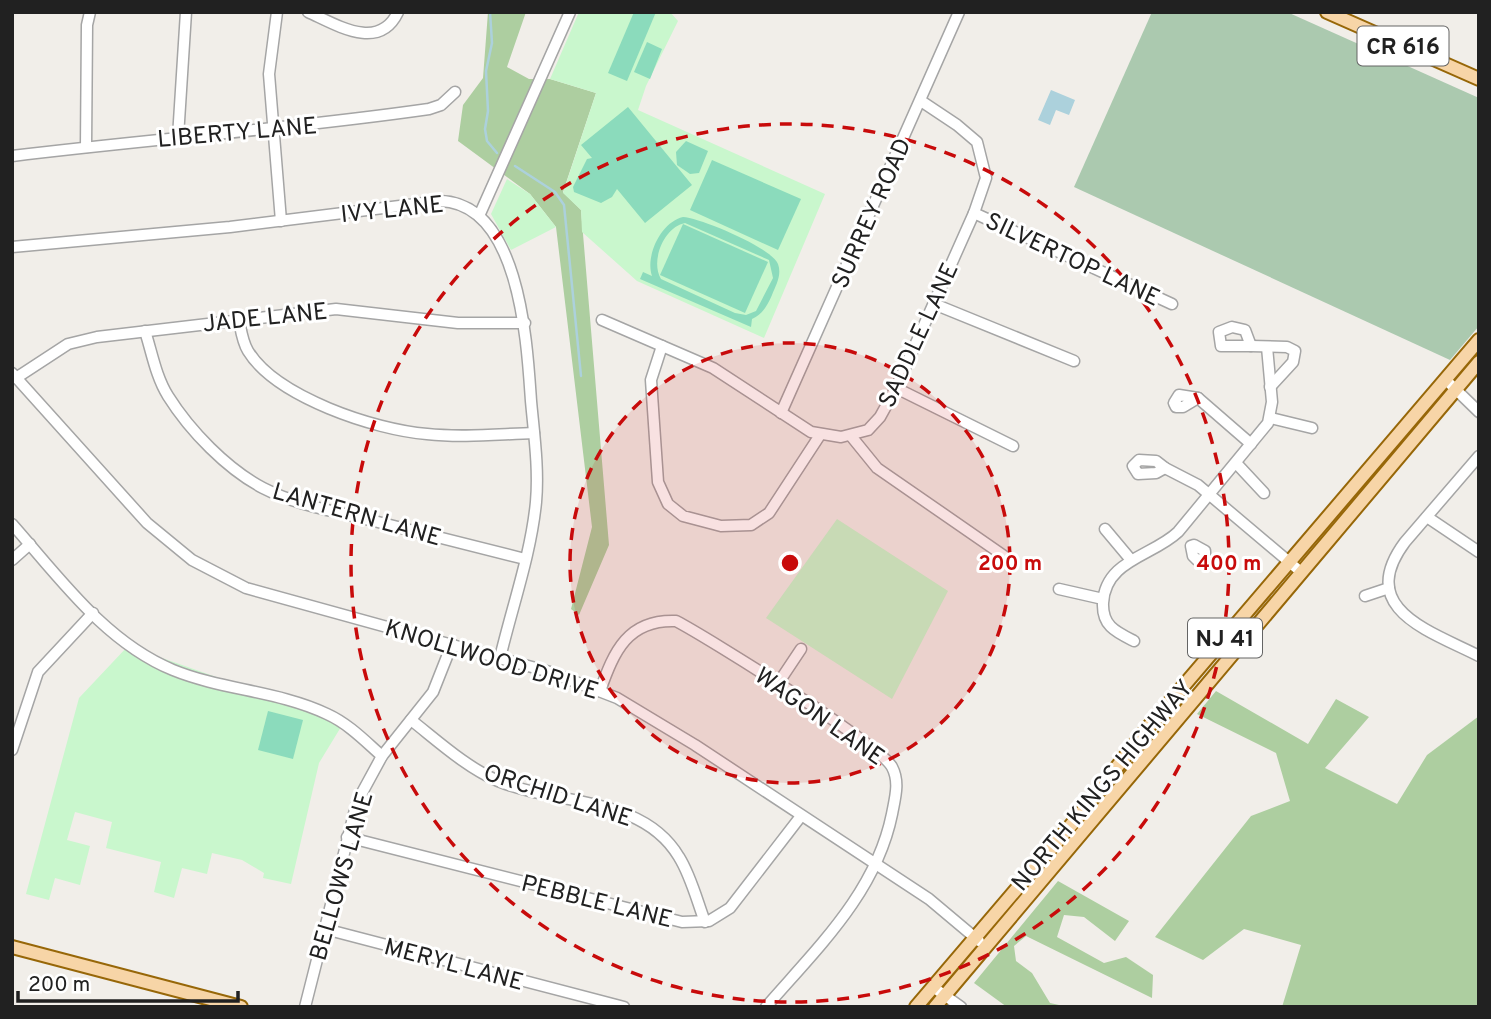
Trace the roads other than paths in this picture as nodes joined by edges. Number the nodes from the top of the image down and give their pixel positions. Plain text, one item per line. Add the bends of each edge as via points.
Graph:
1 (90, 12) edge
2 (186, 12) edge
3 (277, 12) edge
4 (308, 12) edge
5 (398, 12) edge
6 (570, 12) edge
7 (959, 12) edge
8 (1327, 12) edge
9 (1479, 79) edge
10 (455, 92) dead end
11 (921, 101) junction
12 (271, 129) junction
13 (178, 137) junction
14 (86, 147) junction
15 (12, 156) edge
16 (974, 213) junction
17 (479, 216) junction
18 (281, 221) junction
19 (12, 247) edge
20 (934, 304) junction
21 (1172, 304) dead end
22 (239, 320) junction
23 (602, 320) dead end
24 (525, 323) junction
25 (145, 331) junction
26 (1479, 340) edge
27 (662, 346) junction
28 (1251, 346) dead end
29 (1267, 346) junction
30 (1074, 361) dead end
31 (1479, 362) edge
32 (14, 376) edge
33 (1451, 385) junction
34 (1270, 387) junction
35 (896, 388) junction
36 (1198, 398) dead end
37 (1479, 412) edge
38 (781, 413) junction
39 (1271, 418) junction
40 (1311, 428) dead end
41 (534, 433) junction
42 (821, 435) junction
43 (851, 436) junction
44 (1251, 444) junction
45 (1013, 446) dead end
46 (1479, 456) edge
47 (1237, 463) junction
48 (1165, 468) dead end
49 (1264, 493) dead end
50 (1210, 495) junction
51 (1427, 517) junction
52 (12, 524) edge
53 (1105, 528) dead end
54 (30, 544) junction
55 (1479, 552) edge
56 (1007, 558) dead end
57 (525, 559) junction
58 (12, 560) edge
59 (1131, 560) junction
60 (1290, 562) junction
61 (1301, 572) junction
62 (1389, 588) junction
63 (1059, 589) dead end
64 (1365, 596) dead end
65 (1103, 599) junction
66 (93, 613) junction
67 (1134, 641) dead end
68 (452, 644) junction
69 (801, 649) dead end
70 (1479, 656) edge
71 (500, 658) junction
72 (776, 685) junction
73 (600, 691) junction
74 (411, 720) junction
75 (12, 750) edge
76 (382, 756) junction
77 (801, 816) junction
78 (347, 837) junction
79 (876, 864) junction
80 (705, 922) junction
81 (325, 929) junction
82 (975, 937) junction
83 (12, 947) edge
84 (986, 947) junction
85 (933, 987) junction
86 (946, 995) junction
87 (237, 1006) edge
88 (305, 1007) edge
89 (624, 1007) edge
90 (766, 1007) edge
91 (916, 1007) edge
92 (935, 1007) edge
93 (960, 1007) edge

1 - 14 street
2 - 13 street
3 - 12 street via 269,74
4 - 5 street via 369,34 384,31
6 - 17 street
7 - 11 street, SURREY ROAD
8 - 9 main road, CR 616
10 - 12 street, LIBERTY LANE via 429,109
11 - 16 street, SADDLE LANE via 957,125 981,150 986,178
11 - 38 street, SURREY ROAD
12 - 13 street, LIBERTY LANE
12 - 18 street
13 - 14 street, LIBERTY LANE
14 - 15 street, LIBERTY LANE
16 - 20 street, SADDLE LANE
16 - 21 street, SILVERTOP LANE
17 - 18 street, IVY LANE via 463,204 440,201
17 - 24 street, IVY LANE via 519,291
18 - 19 street, IVY LANE
20 - 30 street
20 - 35 street, SADDLE LANE
22 - 24 street, JADE LANE via 336,309 458,323
22 - 25 street, JADE LANE
22 - 41 street via 246,348 255,361 314,404 424,434
23 - 27 street
24 - 41 street, IVY LANE
25 - 32 street, JADE LANE via 68,344
25 - 57 street, LANTERN LANE via 161,381 180,411 204,439 261,487 328,510
26 - 33 main road, NORTH KINGS HIGHWAY / NJ 41
27 - 38 street via 713,368
27 - 42 street via 651,380 658,482 667,504 683,516 721,526 758,522 769,513
28 - 29 street
29 - 34 street
29 - 34 street via 1292,348 1296,354
31 - 33 main road, NORTH KINGS HIGHWAY / NJ 41
32 - 68 street, KNOLLWOOD DRIVE via 147,523 192,560 258,592
33 - 37 street
33 - 60 main road, NORTH KINGS HIGHWAY / NJ 41
33 - 61 main road, NORTH KINGS HIGHWAY / NJ 41
34 - 39 street
35 - 43 street, SADDLE LANE via 874,424
35 - 45 street
36 - 44 street
38 - 42 street
39 - 40 street
39 - 44 street
41 - 57 street, IVY LANE via 536,499
42 - 43 street
43 - 56 street via 887,476
44 - 47 street
46 - 51 street
47 - 49 street
47 - 50 street
48 - 50 street
50 - 59 street via 1184,539 1169,541
50 - 60 street
51 - 55 street
51 - 62 street via 1395,555
52 - 54 street
53 - 59 street
54 - 58 street
54 - 66 street
57 - 71 street, IVY LANE
59 - 65 street via 1112,578
60 - 61 street
60 - 82 main road, NORTH KINGS HIGHWAY / NJ 41
61 - 84 main road, NORTH KINGS HIGHWAY / NJ 41
62 - 64 street
62 - 70 street via 1395,607 1406,617
63 - 65 street
65 - 67 street via 1106,623
66 - 75 street via 38,672
66 - 76 street via 130,647 172,670 328,714
68 - 71 street, KNOLLWOOD DRIVE
68 - 74 street, BELLOWS LANE via 433,692
69 - 72 street
71 - 73 street, KNOLLWOOD DRIVE
72 - 73 street, WAGON LANE via 687,626 656,620 625,639 612,657
72 - 79 street, WAGON LANE via 861,740 892,767 897,790 886,842
73 - 77 street, KNOLLWOOD DRIVE via 695,745
74 - 76 street, BELLOWS LANE
74 - 80 street, ORCHID LANE via 462,761 499,781 617,810 661,834 680,859
76 - 78 street, BELLOWS LANE via 357,802
77 - 79 street, KNOLLWOOD DRIVE
77 - 80 street, PEBBLE LANE via 730,908
78 - 80 street, PEBBLE LANE via 630,910 682,922
78 - 81 street, BELLOWS LANE
79 - 82 street, KNOLLWOOD DRIVE
79 - 90 street, WAGON LANE via 837,925
81 - 88 street, BELLOWS LANE
81 - 89 street, MERYL LANE
82 - 84 street, KNOLLWOOD DRIVE
82 - 85 main road, NORTH KINGS HIGHWAY / NJ 41
83 - 87 main road
84 - 86 main road, NORTH KINGS HIGHWAY / NJ 41
85 - 86 street
85 - 91 main road, NORTH KINGS HIGHWAY / NJ 41
86 - 92 main road, NORTH KINGS HIGHWAY / NJ 41
86 - 93 street

